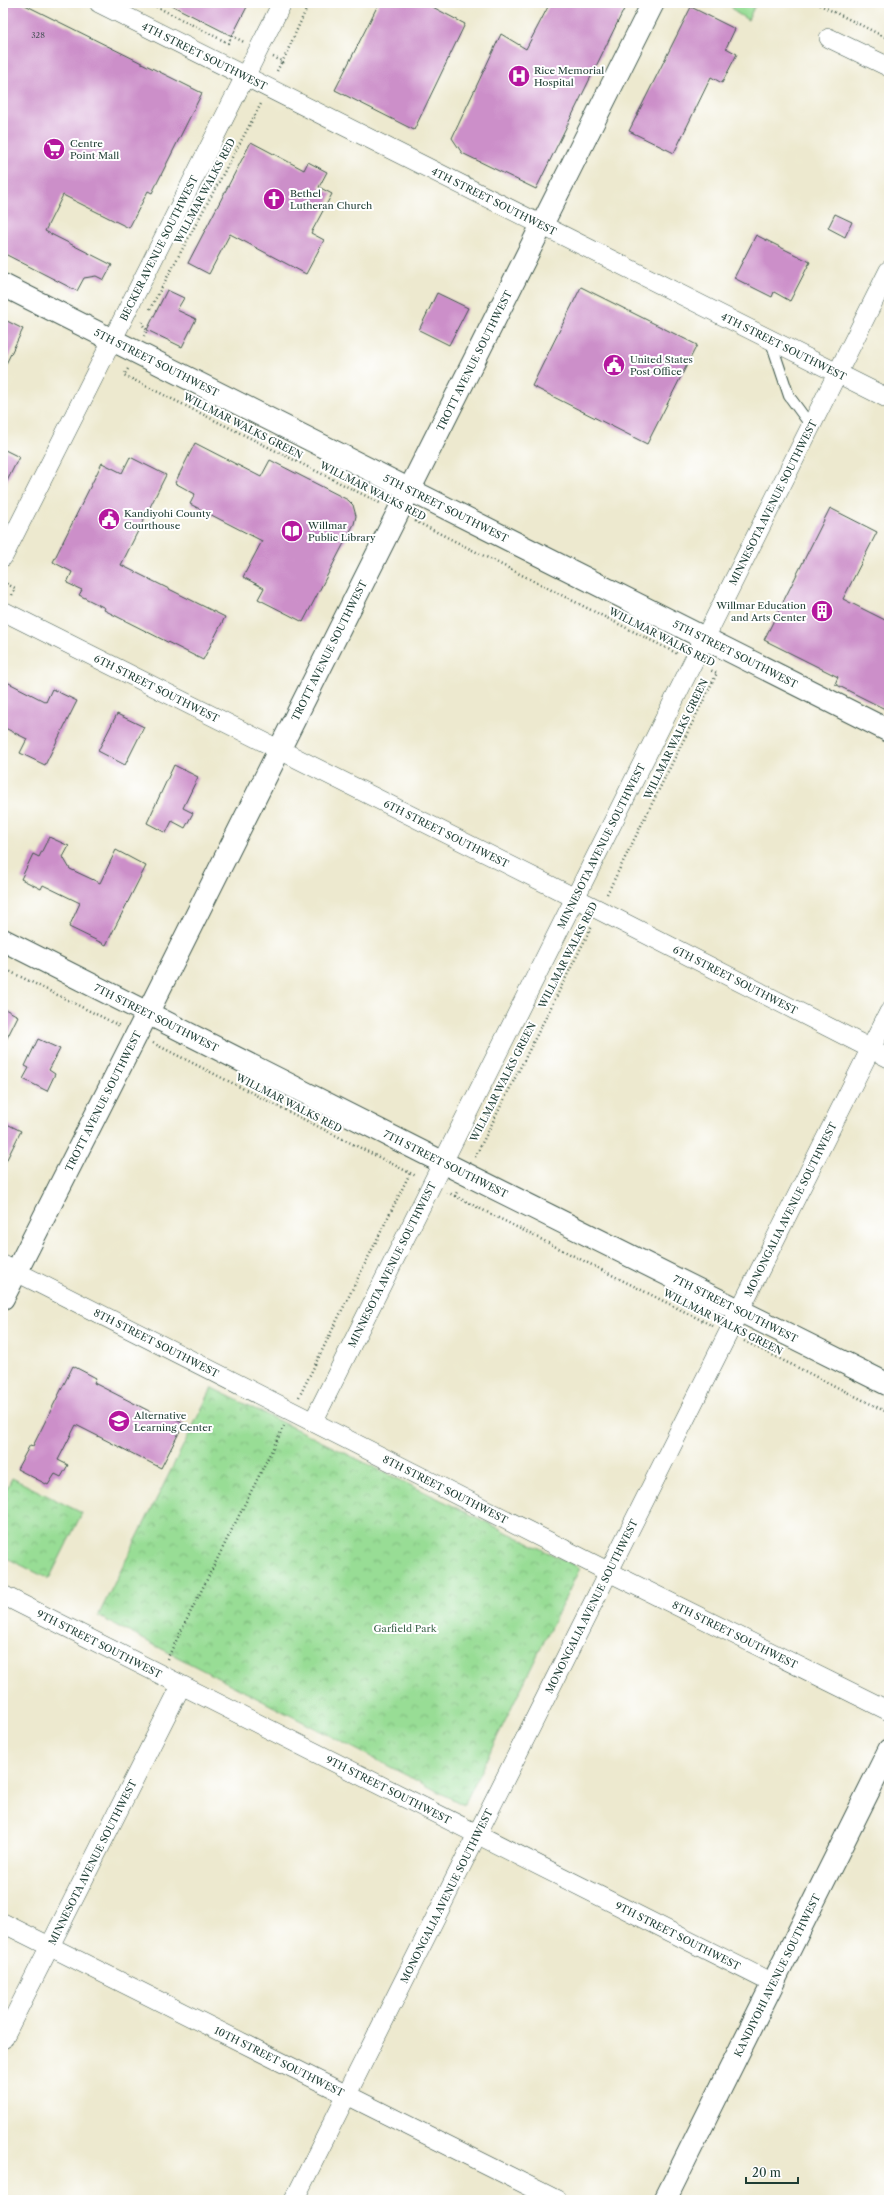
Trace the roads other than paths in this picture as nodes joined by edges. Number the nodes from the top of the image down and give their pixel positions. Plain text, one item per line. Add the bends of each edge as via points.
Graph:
1 (99, 3) edge
2 (282, 3) edge
3 (653, 3) edge
4 (828, 38) dead end
5 (889, 67) edge
6 (246, 76) junction
7 (542, 225) junction
8 (889, 270) edge
9 (3, 285) edge
10 (770, 339) junction
11 (113, 341) junction
12 (837, 373) junction
13 (889, 399) edge
14 (811, 426) junction
15 (410, 489) junction
16 (3, 557) edge
17 (3, 612) edge
18 (705, 638) junction
19 (889, 731) edge
20 (278, 751) junction
21 (574, 898) junction
22 (3, 940) edge
23 (148, 1012) junction
24 (889, 1012) edge
25 (871, 1049) junction
26 (889, 1058) edge
27 (444, 1163) junction
28 (10, 1269) edge
29 (3, 1298) edge
30 (741, 1310) junction
31 (889, 1385) edge
32 (313, 1422) junction
33 (609, 1572) junction
34 (3, 1595) edge
35 (181, 1686) junction
36 (889, 1710) edge
37 (889, 1750) edge
38 (477, 1834) junction
39 (3, 1923) edge
40 (50, 1946) junction
41 (774, 1984) junction
42 (3, 2039) edge
43 (347, 2095) junction
44 (294, 2200) edge
45 (557, 2200) edge
46 (665, 2200) edge

1 - 6 street, 4TH STREET SOUTHWEST
2 - 6 street, BECKER AVENUE SOUTHWEST
3 - 7 street, TROTT AVENUE SOUTHWEST
4 - 5 street
6 - 7 street, 4TH STREET SOUTHWEST
6 - 11 street, BECKER AVENUE SOUTHWEST
7 - 10 street, 4TH STREET SOUTHWEST
7 - 15 street, TROTT AVENUE SOUTHWEST
8 - 12 street, MINNESOTA AVENUE SOUTHWEST
9 - 11 street, 5TH STREET SOUTHWEST
10 - 12 street, 4TH STREET SOUTHWEST
10 - 14 lane via 789,396
11 - 15 street, 5TH STREET SOUTHWEST
11 - 16 street, BECKER AVENUE SOUTHWEST
12 - 13 street, 4TH STREET SOUTHWEST
12 - 14 street, MINNESOTA AVENUE SOUTHWEST
14 - 18 street, MINNESOTA AVENUE SOUTHWEST
15 - 18 street, 5TH STREET SOUTHWEST
15 - 20 street, TROTT AVENUE SOUTHWEST
17 - 20 street, 6TH STREET SOUTHWEST
18 - 19 street, 5TH STREET SOUTHWEST
18 - 21 street, MINNESOTA AVENUE SOUTHWEST
20 - 21 street, 6TH STREET SOUTHWEST
20 - 23 street, TROTT AVENUE SOUTHWEST
21 - 25 street, 6TH STREET SOUTHWEST
21 - 27 street, MINNESOTA AVENUE SOUTHWEST
22 - 23 street, 7TH STREET SOUTHWEST
23 - 27 street, 7TH STREET SOUTHWEST
23 - 28 street, TROTT AVENUE SOUTHWEST
24 - 25 street, MONONGALIA AVENUE SOUTHWEST
25 - 26 street, 6TH STREET SOUTHWEST
25 - 30 street, MONONGALIA AVENUE SOUTHWEST
27 - 30 street, 7TH STREET SOUTHWEST
27 - 32 street, MINNESOTA AVENUE SOUTHWEST
28 - 29 street, TROTT AVENUE SOUTHWEST
28 - 32 street, 8TH STREET SOUTHWEST
30 - 31 street, 7TH STREET SOUTHWEST
30 - 33 street, MONONGALIA AVENUE SOUTHWEST
32 - 33 street, 8TH STREET SOUTHWEST
33 - 36 street, 8TH STREET SOUTHWEST
33 - 38 street, MONONGALIA AVENUE SOUTHWEST
34 - 35 street, 9TH STREET SOUTHWEST
35 - 38 street, 9TH STREET SOUTHWEST
35 - 40 street, MINNESOTA AVENUE SOUTHWEST
37 - 41 street, KANDIYOHI AVENUE SOUTHWEST
38 - 41 street, 9TH STREET SOUTHWEST
38 - 43 street, MONONGALIA AVENUE SOUTHWEST
39 - 40 street, 10TH STREET SOUTHWEST
40 - 42 street, MINNESOTA AVENUE SOUTHWEST
40 - 43 street, 10TH STREET SOUTHWEST
41 - 46 street, KANDIYOHI AVENUE SOUTHWEST
43 - 44 street, MONONGALIA AVENUE SOUTHWEST
43 - 45 street, 10TH STREET SOUTHWEST

